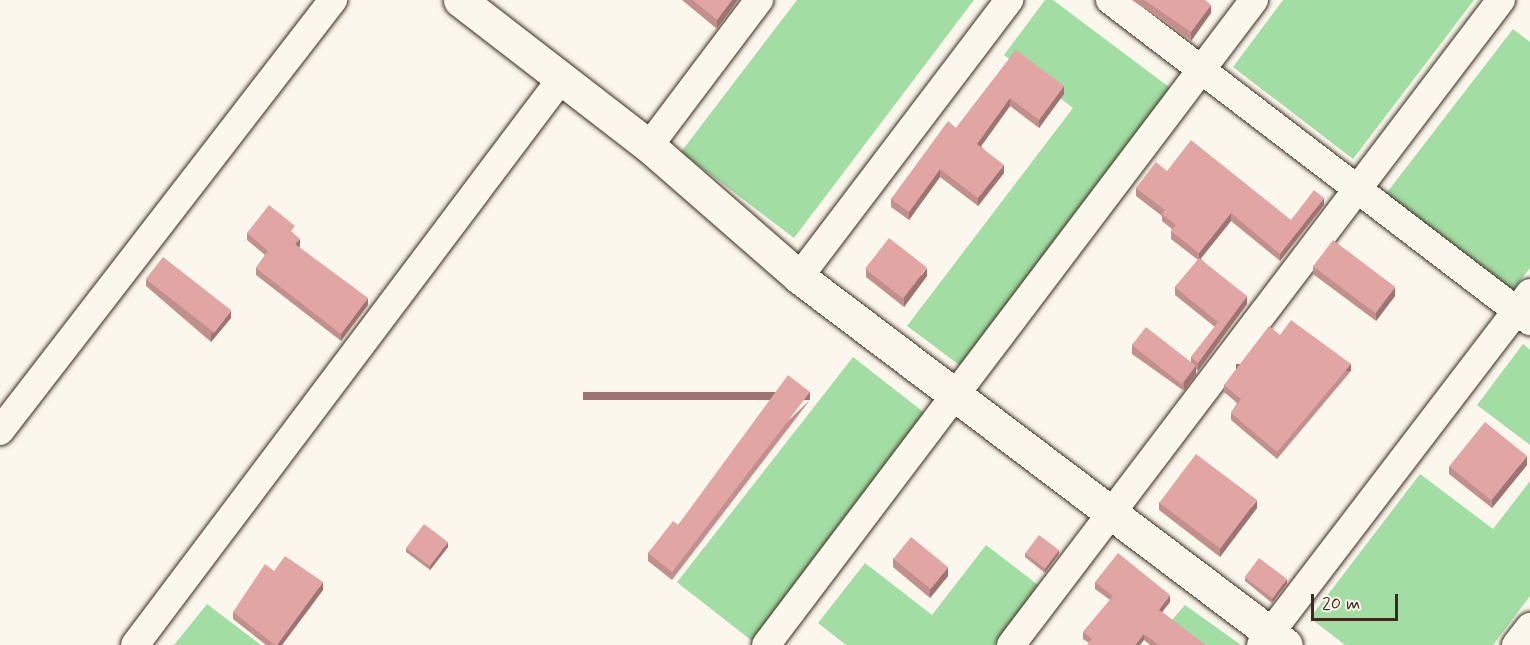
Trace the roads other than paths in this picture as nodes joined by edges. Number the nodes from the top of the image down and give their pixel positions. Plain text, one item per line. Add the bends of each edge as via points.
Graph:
1 (333, 0) edge
2 (460, 0) edge
3 (759, 0) edge
4 (1009, 0) edge
5 (1110, 0) edge
6 (1254, 0) edge
7 (1501, 0) edge
8 (1202, 68) junction
9 (561, 79) junction
10 (649, 146) junction
11 (1358, 188) junction
12 (799, 277) junction
13 (1526, 308) edge
14 (955, 395) junction
15 (0, 431) edge
16 (1111, 514) junction
17 (1530, 627) edge
18 (1272, 641) edge
19 (135, 645) edge
20 (766, 645) edge
21 (1011, 645) edge
22 (1516, 645) edge

1 - 15 street
2 - 9 street
3 - 10 street
4 - 12 street
5 - 8 street
6 - 8 street
7 - 11 street
8 - 11 street
8 - 14 street
9 - 10 street
9 - 19 street
10 - 12 street
11 - 13 street
11 - 16 street
12 - 14 street
13 - 18 street
14 - 16 street
14 - 20 street
16 - 18 street
16 - 21 street
17 - 22 street

